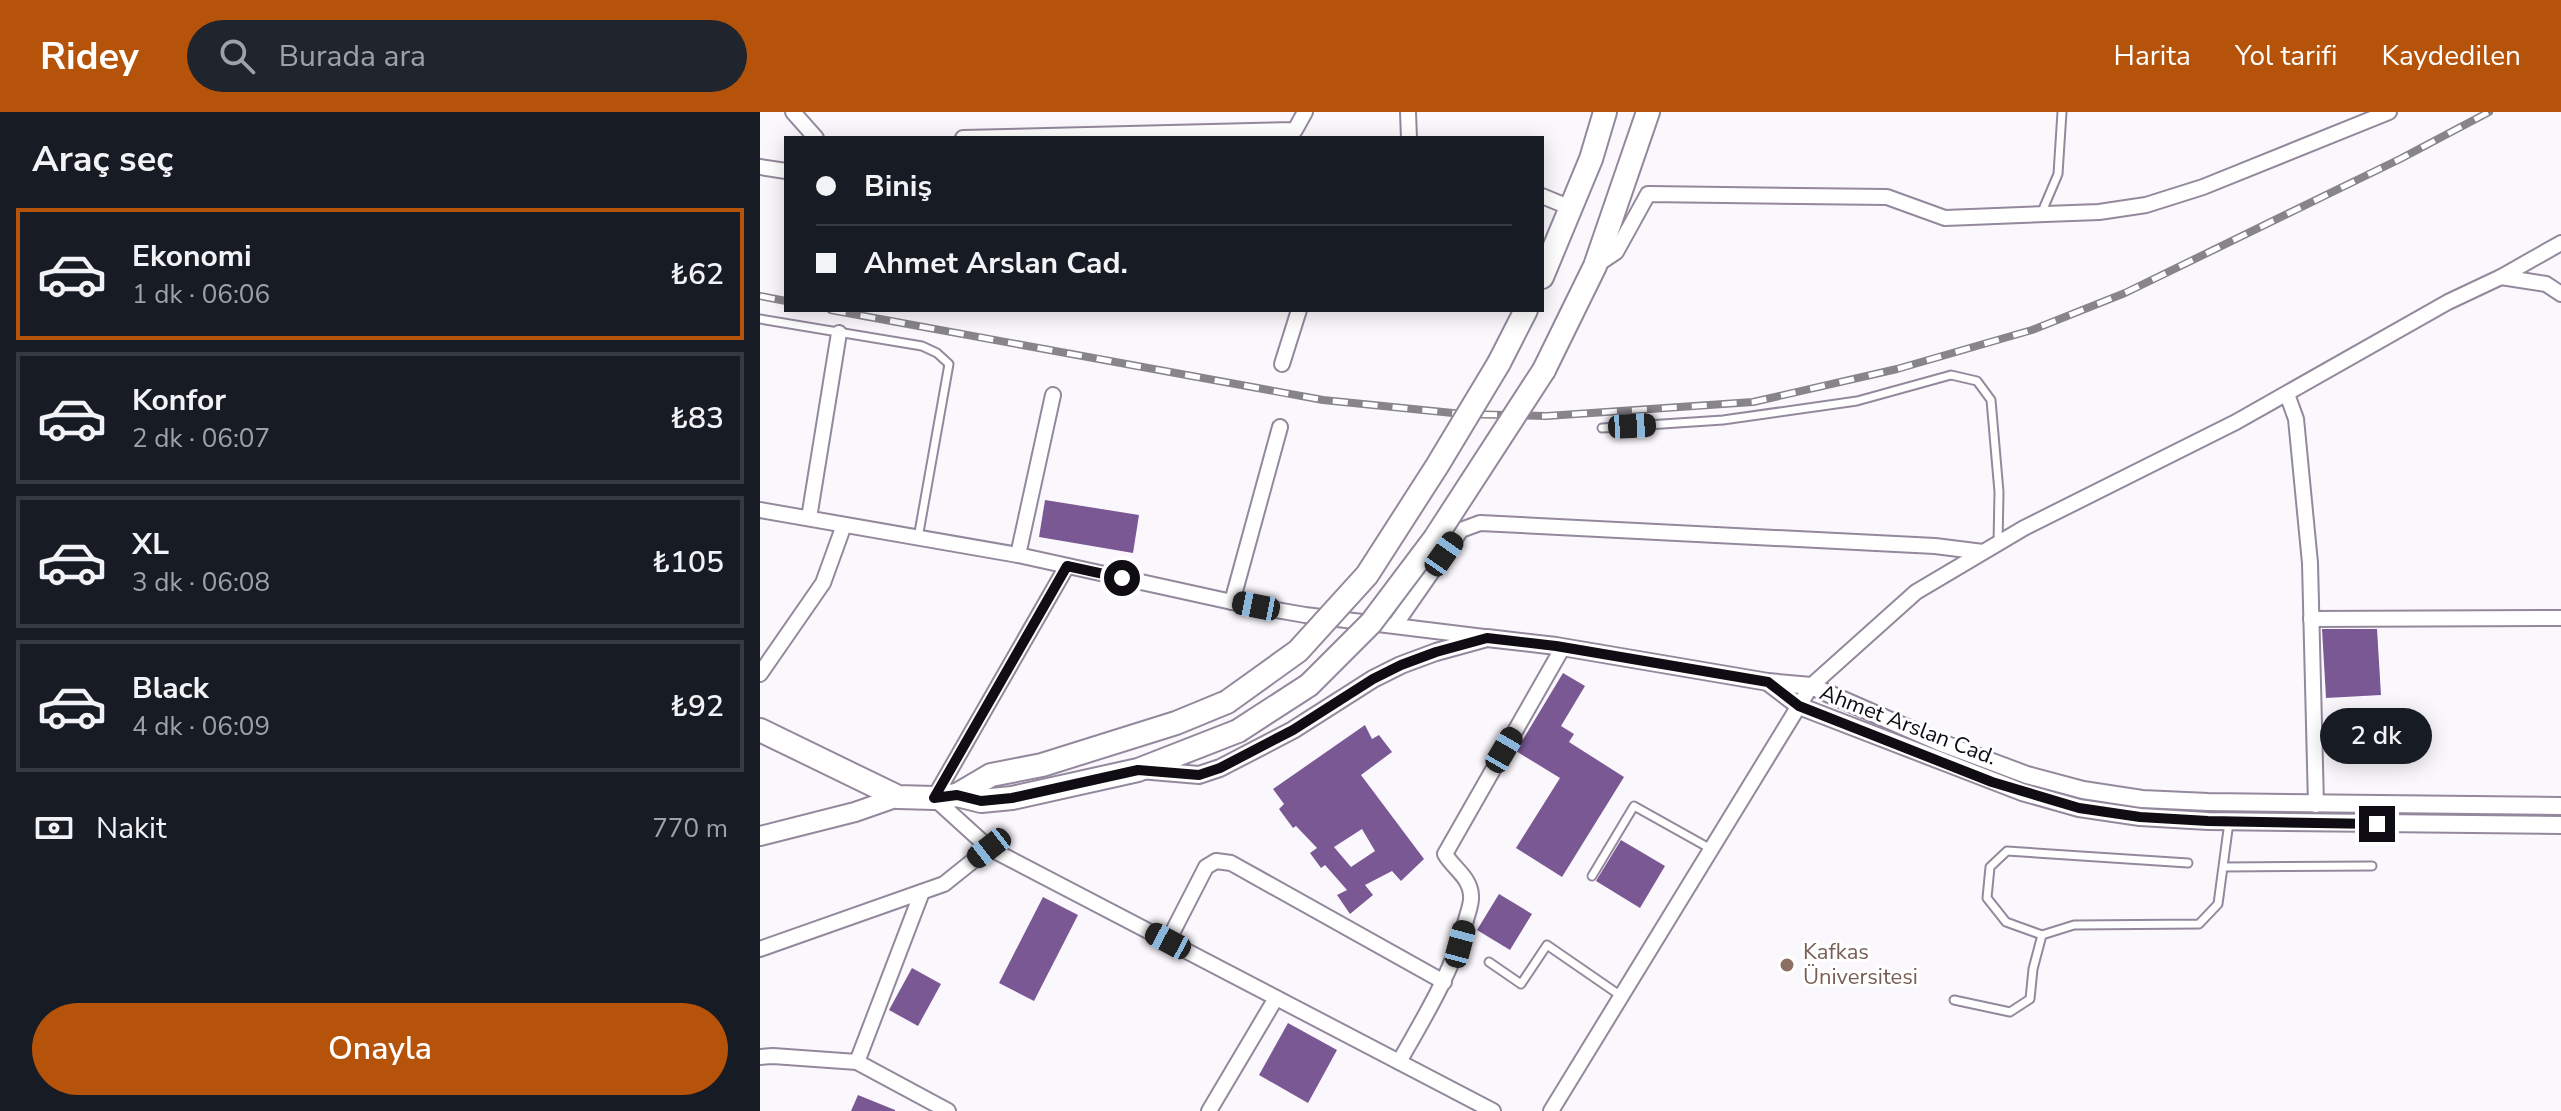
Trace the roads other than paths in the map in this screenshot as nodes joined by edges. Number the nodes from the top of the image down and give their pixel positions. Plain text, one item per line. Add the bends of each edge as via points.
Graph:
1 (793, 112) edge
2 (1305, 112) edge
3 (1408, 112) edge
4 (1605, 112) edge
5 (1648, 112) edge
6 (2062, 112) edge
7 (2389, 112) edge
8 (1295, 134) edge
9 (814, 136) edge
10 (1129, 136) edge
11 (1409, 136) edge
12 (760, 167) edge
13 (784, 171) edge
14 (1544, 197) edge
15 (1571, 208) junction
16 (2040, 216) junction
17 (2561, 243) edge
18 (1595, 266) junction
19 (1544, 272) edge
20 (2501, 277) junction
21 (2561, 294) edge
22 (1298, 312) edge
23 (1525, 312) edge
24 (760, 319) edge
25 (839, 333) junction
26 (1282, 364) dead end
27 (2287, 394) junction
28 (1053, 395) dead end
29 (1280, 427) dead end
30 (1602, 428) dead end
31 (760, 510) edge
32 (809, 518) junction
33 (844, 525) junction
34 (918, 538) junction
35 (1998, 544) junction
36 (1983, 552) junction
37 (1018, 555) junction
38 (1067, 566) junction
39 (1232, 602) junction
40 (2561, 618) edge
41 (2311, 619) junction
42 (1395, 625) junction
43 (1487, 638) junction
44 (1563, 647) junction
45 (760, 674) edge
46 (1768, 682) junction
47 (1811, 686) junction
48 (1799, 706) junction
49 (760, 730) edge
50 (1138, 770) junction
51 (957, 795) junction
52 (898, 797) junction
53 (934, 798) junction
54 (2316, 805) junction
55 (2561, 806) edge
56 (2229, 822) junction
57 (2561, 825) edge
58 (760, 836) edge
59 (989, 848) junction
60 (1711, 849) junction
61 (2188, 863) dead end
62 (2372, 866) dead end
63 (2225, 867) junction
64 (1592, 876) dead end
65 (922, 892) junction
66 (2042, 935) junction
67 (1168, 941) junction
68 (760, 949) edge
69 (1489, 962) dead end
70 (1444, 982) junction
71 (1621, 996) junction
72 (1276, 998) junction
73 (1954, 1000) dead end
74 (761, 1059) edge
75 (857, 1062) junction
76 (1399, 1062) junction
77 (948, 1111) edge
78 (1209, 1111) edge
79 (1493, 1111) edge
80 (1551, 1111) edge

1 - 9 street
2 - 8 street
3 - 11 street
4 - 15 main road
5 - 18 main road
6 - 16 lane via 2058,174
7 - 16 street via 2146,205
8 - 10 street
12 - 13 street
14 - 15 street
15 - 19 main road
16 - 18 street via 1945,218 1887,197 1648,194 1616,252
17 - 20 street
18 - 50 main road, bridge via 1544,370 1435,538 1371,623 1309,685 1238,731
20 - 21 street via 2546,284
20 - 27 street
22 - 26 street
23 - 51 main road, bridge via 1367,575 1298,651 1227,702 1176,723 991,775
24 - 25 lane
25 - 32 street
25 - 34 lane via 922,346 949,364
27 - 35 street
27 - 41 street via 2296,419
28 - 37 street
29 - 39 street
30 - 35 lane via 1723,420 1857,401 1951,375 1977,381 1991,400
31 - 32 street
32 - 33 street
33 - 34 street
33 - 45 street via 823,583
34 - 37 street
35 - 36 street
36 - 42 street via 1480,523 1461,530
36 - 47 street via 1916,592
37 - 38 street
38 - 39 street
38 - 53 street
39 - 42 street
40 - 41 street
41 - 54 street
42 - 43 street
43 - 44 street
43 - 50 street via 1401,665 1220,768 1199,775
44 - 46 street
44 - 70 street via 1445,854 1468,882 1472,896
46 - 47 street, Ahmet Arslan Cad.
46 - 48 street, Ahmet Arslan Cad.
47 - 48 street
47 - 54 street, Ahmet Arslan Cad. via 1939,742 2083,790 2142,799
48 - 56 street, Ahmet Arslan Cad. via 2007,787 2079,808
48 - 60 street
49 - 52 main road
50 - 51 main road via 1012,798 981,801
51 - 53 main road
52 - 53 main road
52 - 58 main road
53 - 59 street
54 - 55 street, Ahmet Arslan Cad.
56 - 57 street, Ahmet Arslan Cad.
56 - 63 lane
59 - 65 street via 944,884
59 - 67 street
60 - 64 lane via 1634,806
60 - 71 street
61 - 66 lane via 2007,851 1990,867 1987,898 2006,922
62 - 63 lane
63 - 66 lane via 2218,904 2199,924 2074,925
65 - 68 street
65 - 75 street
66 - 73 lane via 2030,999 2010,1012
67 - 70 street via 1206,867 1216,861 1231,863
67 - 72 street
69 - 71 lane via 1521,984 1547,945
70 - 76 street
71 - 80 street
72 - 76 street
72 - 78 street
74 - 75 street
75 - 77 street
76 - 79 street

